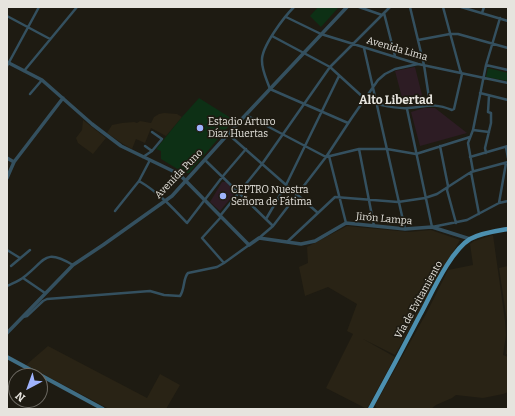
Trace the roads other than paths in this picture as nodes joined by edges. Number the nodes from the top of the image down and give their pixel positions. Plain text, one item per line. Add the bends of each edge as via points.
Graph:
1 (39, 7) edge
2 (77, 7) edge
3 (286, 7) edge
4 (294, 7) edge
5 (347, 7) edge
6 (359, 7) edge
7 (390, 7) edge
8 (410, 7) edge
9 (443, 7) edge
10 (461, 7) edge
11 (484, 7) edge
12 (290, 11) junction
13 (482, 13) junction
14 (383, 14) junction
15 (7, 16) edge
16 (286, 17) junction
17 (500, 18) junction
18 (508, 20) edge
19 (28, 27) junction
20 (321, 34) junction
21 (450, 34) junction
22 (272, 36) junction
23 (50, 39) junction
24 (418, 40) junction
25 (492, 43) junction
26 (353, 44) junction
27 (364, 47) junction
28 (508, 48) edge
29 (303, 53) junction
30 (395, 57) junction
31 (8, 64) edge
32 (418, 64) junction
33 (424, 65) junction
34 (486, 65) junction
35 (330, 67) junction
36 (508, 70) edge
37 (24, 71) junction
38 (462, 74) junction
39 (339, 76) junction
40 (483, 78) junction
41 (42, 80) junction
42 (508, 83) edge
43 (373, 88) junction
44 (270, 89) junction
45 (480, 93) junction
46 (30, 94) dead end
47 (489, 96) junction
48 (63, 98) junction
49 (365, 99) junction
50 (508, 100) edge
51 (304, 104) junction
52 (376, 104) junction
53 (430, 104) junction
54 (406, 109) junction
55 (320, 111) junction
56 (245, 115) junction
57 (348, 123) junction
58 (473, 130) junction
59 (152, 132) dead end
60 (489, 132) junction
61 (228, 134) junction
62 (283, 134) junction
63 (470, 137) junction
64 (145, 146) dead end
65 (304, 146) junction
66 (440, 146) junction
67 (507, 146) edge
68 (359, 148) junction
69 (152, 150) junction
70 (246, 150) junction
71 (387, 150) junction
72 (486, 153) junction
73 (416, 154) junction
74 (328, 156) junction
75 (143, 157) junction
76 (470, 157) junction
77 (7, 158) edge
78 (508, 158) edge
79 (150, 160) junction
80 (205, 160) junction
81 (14, 162) junction
82 (507, 162) edge
83 (262, 164) junction
84 (472, 172) junction
85 (223, 176) junction
86 (7, 178) edge
87 (139, 181) junction
88 (186, 182) junction
89 (286, 185) junction
90 (448, 186) junction
91 (239, 192) junction
92 (297, 195) junction
93 (340, 198) junction
94 (425, 198) junction
95 (369, 200) junction
96 (508, 200) edge
97 (167, 201) junction
98 (205, 201) junction
99 (398, 202) junction
100 (499, 203) junction
101 (115, 211) dead end
102 (318, 213) junction
103 (479, 214) junction
104 (221, 217) junction
105 (266, 219) junction
106 (346, 223) junction
107 (456, 223) junction
108 (273, 226) junction
109 (374, 226) junction
110 (432, 227) junction
111 (508, 229) edge
112 (404, 230) junction
113 (259, 238) junction
114 (470, 239) junction
115 (287, 242) junction
116 (249, 245) junction
117 (7, 250) edge
118 (30, 250) dead end
119 (20, 258) junction
120 (224, 263) junction
121 (73, 264) junction
122 (11, 266) dead end
123 (23, 278) junction
124 (7, 286) edge
125 (45, 293) junction
126 (23, 317) junction
127 (7, 333) edge
128 (7, 357) edge
129 (103, 409) edge
130 (370, 409) edge

1 - 19 street
2 - 23 street
3 - 12 street
4 - 12 street
5 - 20 street, Avenida Puno
6 - 14 street
7 - 14 street
8 - 24 street
9 - 21 street
10 - 13 street
11 - 13 street
12 - 16 street
13 - 17 street
14 - 26 street
14 - 30 street
15 - 19 street
16 - 20 street, Avenida Lima
16 - 22 street
17 - 18 street
17 - 25 street
19 - 23 street
19 - 31 street
20 - 26 street, Avenida Lima
20 - 29 street, Avenida Puno
21 - 24 street
21 - 25 street
21 - 38 street
22 - 29 street
22 - 44 street via 265,47 262,60 262,68
23 - 37 street
24 - 33 street
25 - 28 street
25 - 34 street
26 - 27 street, Avenida Lima
26 - 35 street
27 - 30 street, Avenida Lima
27 - 43 street
29 - 35 street
29 - 44 street, Avenida Puno
30 - 32 street, Avenida Lima
31 - 37 street
32 - 33 street, Avenida Lima
32 - 43 street via 403,66 385,74
33 - 38 street, Avenida Lima
33 - 53 street
34 - 36 street
34 - 40 street
35 - 39 street
35 - 51 street
37 - 41 street
38 - 40 street, Avenida Lima
38 - 53 street via 454,109
39 - 49 street
39 - 55 street
40 - 42 street, Avenida Lima
40 - 45 street
41 - 46 street
41 - 48 street
43 - 49 street
43 - 52 street
44 - 51 street
44 - 56 street, Avenida Puno
45 - 47 street
45 - 58 street
47 - 50 street
47 - 60 street
48 - 75 street via 117,143
48 - 81 street
49 - 57 street
51 - 55 street
51 - 62 street
52 - 54 street
52 - 71 street
53 - 54 street
54 - 73 street
55 - 57 street
55 - 65 street
56 - 61 street, Avenida Puno
56 - 62 street
57 - 74 street
58 - 60 street
58 - 63 street
59 - 69 street via 162,139
60 - 72 street
61 - 70 street
61 - 80 street, Avenida Puno
62 - 65 street
62 - 83 street
63 - 66 street
63 - 76 street
64 - 69 street
65 - 74 street
65 - 89 street
66 - 73 street
66 - 90 street
67 - 72 street
67 - 78 street
68 - 71 street
68 - 74 street
68 - 95 street
69 - 75 street
70 - 83 street
70 - 85 street
71 - 73 street
71 - 99 street
72 - 76 street
73 - 94 street
74 - 92 street
74 - 93 street
75 - 79 street
76 - 84 street
77 - 81 street
79 - 87 street
79 - 88 street via 179,174
80 - 85 street
80 - 88 street, Avenida Puno
81 - 86 street
82 - 84 street
82 - 100 street
83 - 89 street
83 - 91 street
84 - 90 street
84 - 103 street
85 - 91 street
85 - 98 street
87 - 97 street
87 - 101 street
88 - 97 street, Avenida Puno
88 - 98 street
89 - 92 street
89 - 105 street
90 - 94 street via 437,194
90 - 107 street
91 - 104 street
91 - 105 street
92 - 102 street
92 - 108 street
93 - 95 street
93 - 102 street via 335,198
93 - 106 street
94 - 99 street
94 - 110 street
95 - 99 street
95 - 109 street
96 - 100 street, Jirón Lampa
97 - 98 street via 187,223
97 - 121 street, Avenida Puno
98 - 104 street
99 - 112 street
100 - 103 street, Jirón Lampa
102 - 115 street
103 - 107 street, Jirón Lampa
104 - 116 street
104 - 120 street via 202,238
105 - 108 street
106 - 109 street, Jirón Lampa
106 - 115 street, Jirón Lampa via 315,241 302,244
107 - 110 street, Jirón Lampa
108 - 113 street
109 - 112 street, Jirón Lampa
110 - 112 street, Jirón Lampa
110 - 114 street
111 - 114 highway, Vía de Evitamiento
113 - 115 street, Jirón Lampa
113 - 116 street
114 - 130 highway, Vía de Evitamiento via 447,266
116 - 120 street
117 - 119 street
118 - 119 street
119 - 122 street
120 - 126 street via 188,273 180,296 150,291 47,299
121 - 123 street via 59,257 52,257 42,260
121 - 125 street, Avenida Puno
123 - 124 street
123 - 125 street
125 - 126 street, Avenida Puno
126 - 127 street, Avenida Puno
128 - 129 main road

